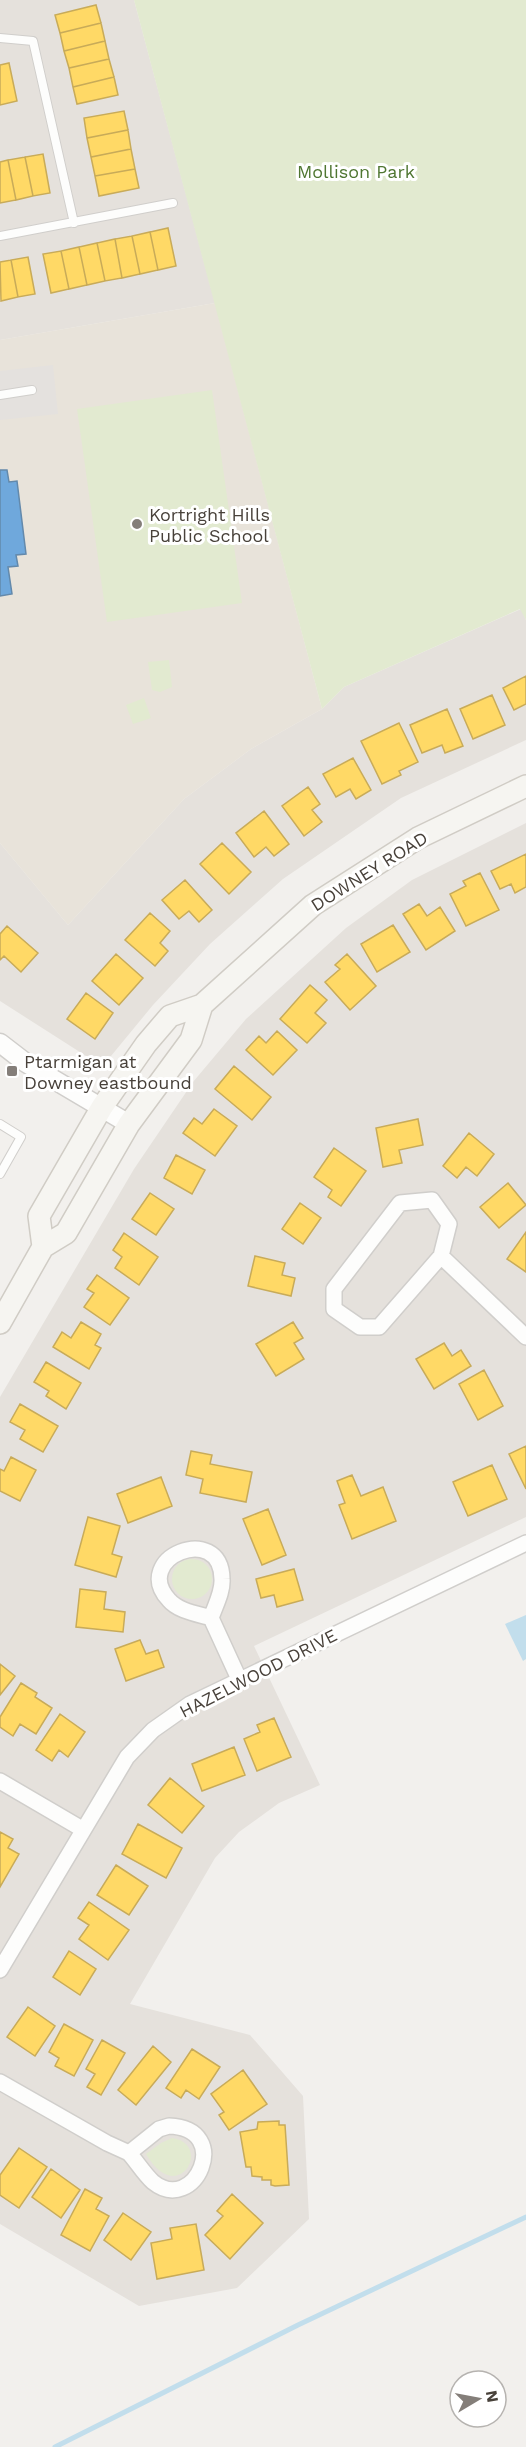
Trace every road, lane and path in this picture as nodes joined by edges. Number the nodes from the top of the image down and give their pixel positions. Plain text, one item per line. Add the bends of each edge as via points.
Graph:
1 (0, 39) edge
2 (172, 203) dead end
3 (75, 223) junction
4 (0, 236) edge
5 (32, 390) dead end
6 (0, 395) edge
7 (526, 786) edge
8 (202, 1005) junction
9 (0, 1043) edge
10 (102, 1107) junction
11 (0, 1124) edge
12 (129, 1124) junction
13 (0, 1174) edge
14 (43, 1247) junction
15 (441, 1256) junction
16 (0, 1323) edge
17 (526, 1337) edge
18 (526, 1543) edge
19 (211, 1618) junction
20 (239, 1678) junction
21 (0, 1781) edge
22 (82, 1829) junction
23 (0, 1970) edge
24 (0, 2082) edge
25 (129, 2153) junction

1 - 3 lane via 33,41
2 - 3 lane
3 - 4 lane
5 - 6 lane
7 - 8 main road, DOWNEY ROAD via 418,838 313,904
8 - 10 main road, DOWNEY ROAD via 170,1016
8 - 12 main road via 191,1040
9 - 10 street
10 - 12 street
10 - 14 main road, DOWNEY ROAD via 39,1216
11 - 13 lane via 21,1137
12 - 14 main road via 66,1233
14 - 16 main road
15 - 15 street via 449,1224 432,1200 400,1203 334,1289 334,1309 360,1327 379,1327
15 - 17 street
18 - 20 street, HAZELWOOD DRIVE
19 - 19 street via 223,1581 217,1561 200,1549 189,1548 170,1556 161,1573 164,1593 178,1607
19 - 20 street
20 - 22 street, HAZELWOOD DRIVE via 189,1704 153,1730 126,1757
21 - 22 street
22 - 23 street, HAZELWOOD DRIVE
24 - 25 street
25 - 25 street via 153,2182 172,2189 191,2183 203,2167 205,2156 197,2137 180,2127 159,2129

